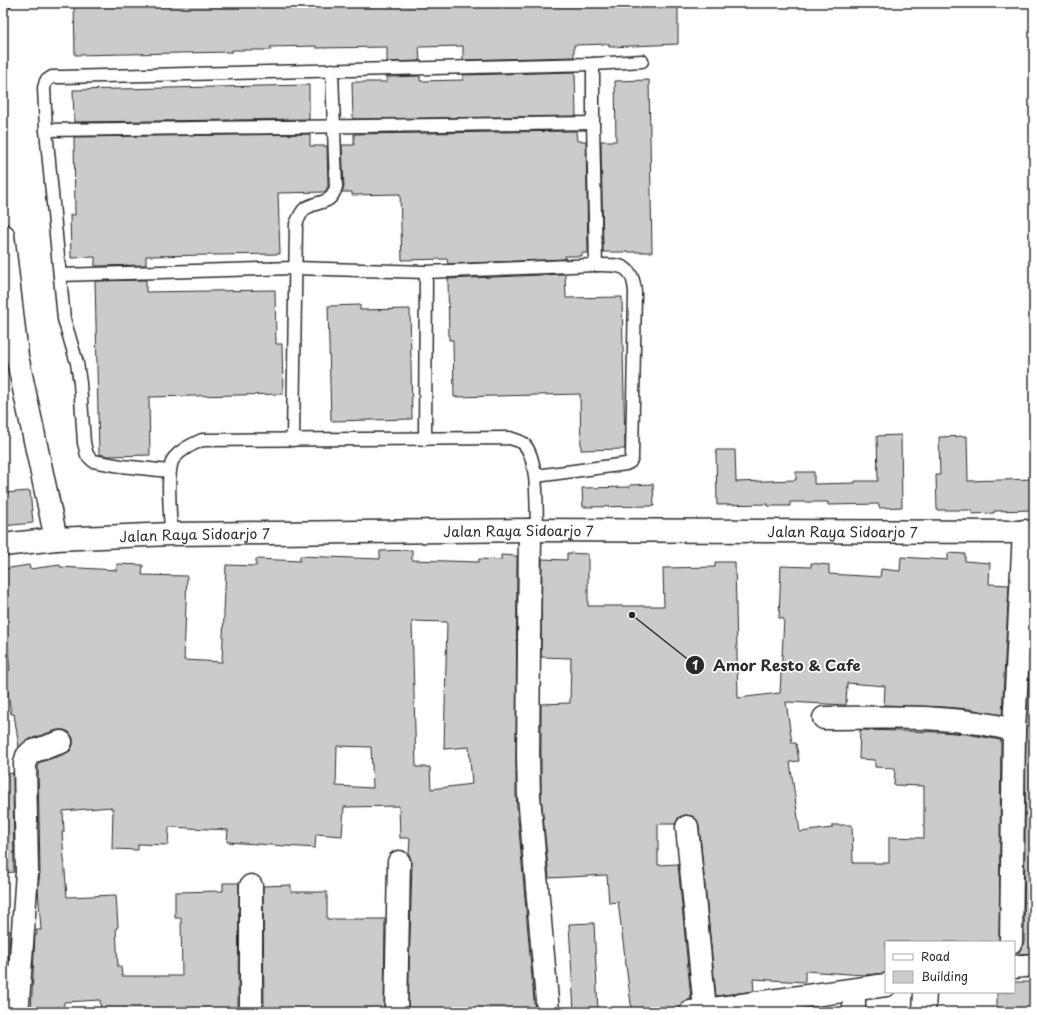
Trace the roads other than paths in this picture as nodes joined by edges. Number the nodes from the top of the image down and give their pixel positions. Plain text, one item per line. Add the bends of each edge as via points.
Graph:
1 (642, 61) dead end
2 (593, 64) junction
3 (332, 70) junction
4 (592, 123) junction
5 (335, 126) junction
6 (46, 130) junction
7 (3, 235) edge
8 (596, 265) junction
9 (295, 268) junction
10 (426, 272) junction
11 (60, 274) junction
12 (425, 439) junction
13 (292, 440) junction
14 (169, 472) junction
15 (536, 476) junction
16 (534, 530) junction
17 (1029, 532) edge
18 (171, 534) junction
19 (56, 539) junction
20 (3, 546) edge
21 (824, 718) dead end
22 (1014, 730) junction
23 (61, 742) dead end
24 (687, 827) dead end
25 (399, 862) dead end
26 (251, 886) dead end
27 (1011, 941) edge
28 (1034, 965) edge
29 (1015, 967) edge
30 (885, 985) edge
31 (854, 990) junction
32 (925, 993) edge
33 (698, 1011) edge
34 (16, 1012) edge
35 (251, 1012) edge
36 (396, 1012) edge
37 (548, 1012) edge
38 (854, 1012) edge
39 (924, 1012) edge

1 - 2 lane
2 - 3 lane
2 - 4 lane
3 - 5 lane
3 - 6 lane via 52,77 46,81 44,88
4 - 5 lane
4 - 8 lane
5 - 6 lane
5 - 9 lane via 334,195 306,208 300,215 296,224
6 - 11 lane
7 - 19 street via 17,356
8 - 10 lane
8 - 15 lane via 623,267 630,272 634,281 632,458 626,464
9 - 10 lane
9 - 11 lane
9 - 13 lane
10 - 12 lane
11 - 14 lane via 64,319 80,383 87,455 93,461
12 - 13 lane
12 - 15 lane via 517,440 528,449
13 - 14 lane via 202,440 186,447 173,459
14 - 18 lane
15 - 16 lane
16 - 17 street, Jalan Raya Sidoarjo 7
16 - 18 street, Jalan Raya Sidoarjo 7
16 - 37 street via 529,796
17 - 22 street
18 - 19 street, Jalan Raya Sidoarjo 7
19 - 20 street, Jalan Raya Sidoarjo 7
21 - 22 street via 940,718
22 - 27 street
23 - 34 street via 31,752 25,763 27,872
24 - 33 street
25 - 36 street
26 - 35 street
28 - 29 street
30 - 31 street
31 - 33 street
31 - 38 street
32 - 39 street

